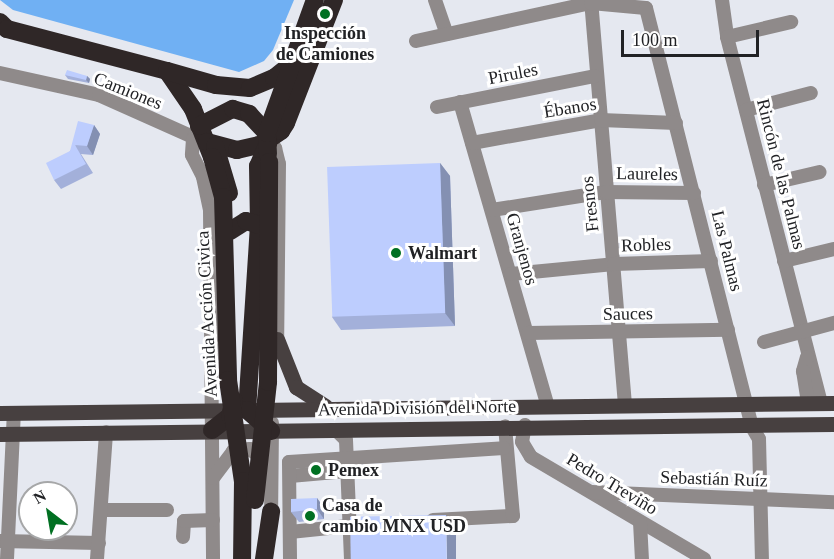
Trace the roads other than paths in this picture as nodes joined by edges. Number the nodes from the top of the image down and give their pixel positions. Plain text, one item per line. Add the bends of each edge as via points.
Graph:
1 (315, 0) edge
2 (334, 0) edge
3 (435, 0) edge
4 (722, 0) edge
5 (591, 2) edge
6 (0, 22) edge
7 (791, 22) dead end
8 (447, 34) junction
9 (727, 37) junction
10 (416, 41) dead end
11 (291, 63) junction
12 (2, 71) edge
13 (167, 71) junction
14 (595, 76) junction
15 (811, 93) dead end
16 (460, 102) junction
17 (437, 107) dead end
18 (746, 110) junction
19 (601, 120) junction
20 (676, 123) junction
21 (267, 139) junction
22 (205, 142) junction
23 (472, 143) junction
24 (820, 172) dead end
25 (764, 185) junction
26 (606, 192) junction
27 (694, 193) junction
28 (492, 210) junction
29 (259, 225) junction
30 (230, 231) junction
31 (834, 249) edge
32 (711, 261) junction
33 (784, 261) junction
34 (614, 264) junction
35 (511, 274) junction
36 (834, 323) edge
37 (728, 330) junction
38 (801, 331) junction
39 (528, 333) junction
40 (620, 333) junction
41 (277, 339) junction
42 (764, 342) dead end
43 (821, 403) edge
44 (626, 405) junction
45 (548, 406) junction
46 (747, 406) junction
47 (328, 407) junction
48 (506, 407) junction
49 (212, 409) junction
50 (241, 410) junction
51 (272, 410) junction
52 (7, 413) edge
53 (834, 424) edge
54 (525, 425) junction
55 (505, 426) junction
56 (752, 427) junction
57 (212, 430) junction
58 (271, 431) junction
59 (106, 432) junction
60 (7, 434) edge
61 (341, 435) junction
62 (504, 448) junction
63 (347, 465) junction
64 (272, 473) junction
65 (213, 478) junction
66 (592, 492) junction
67 (761, 498) junction
68 (834, 502) edge
69 (101, 510) junction
70 (167, 510) dead end
71 (271, 512) junction
72 (213, 520) junction
73 (423, 521) edge
74 (640, 522) junction
75 (379, 523) edge
76 (349, 525) junction
77 (290, 532) junction
78 (183, 537) dead end
79 (4, 541) edge
80 (99, 543) junction
81 (7, 559) edge
82 (97, 559) edge
83 (213, 559) edge
84 (242, 559) edge
85 (254, 559) edge
86 (264, 559) edge
87 (272, 559) edge
88 (290, 559) edge
89 (351, 559) edge
90 (642, 559) edge
91 (704, 559) edge
92 (762, 559) edge

1 - 11 highway
2 - 21 highway via 286,123
3 - 8 street
4 - 9 street, Rincón de las Palmas
5 - 8 street
5 - 14 street, Fresnos
5 - 20 street, Las Palmas via 646,8
6 - 13 highway via 8,29
7 - 9 street
8 - 10 street
9 - 18 street, Rincón de las Palmas
11 - 13 highway via 274,78 242,88
11 - 21 highway
12 - 22 street, Camiones via 99,95
13 - 22 highway via 181,88
14 - 16 street, Pirules
14 - 19 street, Fresnos
15 - 18 street
16 - 17 street, Pirules
16 - 23 street, Granjenos
18 - 25 street, Rincón de las Palmas
19 - 20 street, Ébanos
19 - 23 street, Ébanos
19 - 26 street, Fresnos
20 - 27 street, Las Palmas
21 - 22 highway via 237,150
21 - 22 highway via 249,114 233,109
21 - 29 highway via 258,166
21 - 41 street via 275,148 279,164
21 - 85 highway, bridge via 268,382 257,455
22 - 30 highway via 229,188
22 - 49 street via 192,154 203,177 210,211
22 - 84 highway, Avenida Acción Civica, bridge via 223,197 228,380 243,481
23 - 28 street, Granjenos
24 - 25 street
25 - 33 street, Rincón de las Palmas
26 - 27 street, Laureles
26 - 28 street, Laureles
26 - 34 street, Fresnos
27 - 32 street, Las Palmas
28 - 35 street, Granjenos
29 - 30 highway via 246,220
29 - 50 highway
30 - 50 highway
31 - 33 street
32 - 34 street, Robles
32 - 37 street, Las Palmas
33 - 38 street, Rincón de las Palmas
34 - 35 street, Robles
34 - 40 street, Fresnos
35 - 39 street, Granjenos
36 - 38 street
37 - 40 street, Sauces
37 - 46 street, Las Palmas
38 - 42 street
38 - 43 street, Rincón de las Palmas via 807,357 815,370
39 - 40 street, Sauces
39 - 45 street, Granjenos
40 - 44 street, Fresnos
41 - 47 main road via 296,387
41 - 51 street
43 - 46 main road, Avenida División del Norte
44 - 45 main road, Avenida División del Norte
44 - 46 main road, Avenida División del Norte
45 - 48 main road, Avenida División del Norte
46 - 56 street, Las Palmas
47 - 48 main road, Avenida División del Norte
47 - 51 main road, Avenida División del Norte
48 - 55 main road
49 - 50 main road, Avenida División del Norte
49 - 52 main road, Avenida División del Norte
49 - 57 street
50 - 51 main road, Avenida División del Norte
50 - 57 highway
50 - 58 highway
51 - 58 street
52 - 60 street
53 - 56 main road, Avenida División del Norte
54 - 55 main road, Avenida División del Norte
54 - 56 main road, Avenida División del Norte
54 - 66 street, Pedro Treviño via 522,442 531,457
55 - 61 main road, Avenida División del Norte via 359,429
55 - 62 street
56 - 67 street, Las Palmas via 759,439
57 - 58 main road, Avenida División del Norte
57 - 59 main road, Avenida División del Norte
57 - 65 street
58 - 61 main road, Avenida División del Norte
58 - 64 street
59 - 60 main road, Avenida División del Norte
59 - 69 street
60 - 79 street
61 - 63 street
62 - 63 street
62 - 73 street via 511,469 513,516
63 - 76 street
63 - 77 street via 290,473
64 - 65 street via 260,454 241,448 225,458
64 - 71 street
65 - 72 street
66 - 67 street, Sebastián Ruíz
66 - 74 street, Pedro Treviño
67 - 68 street, Sebastián Ruíz
67 - 92 street, Las Palmas
69 - 70 street
69 - 80 street
71 - 86 highway
71 - 87 street
72 - 78 street via 184,521
72 - 83 street
74 - 90 street
74 - 91 street, Pedro Treviño
75 - 76 street
76 - 77 street
76 - 89 street
77 - 88 street
79 - 80 street
79 - 81 street
80 - 82 street

